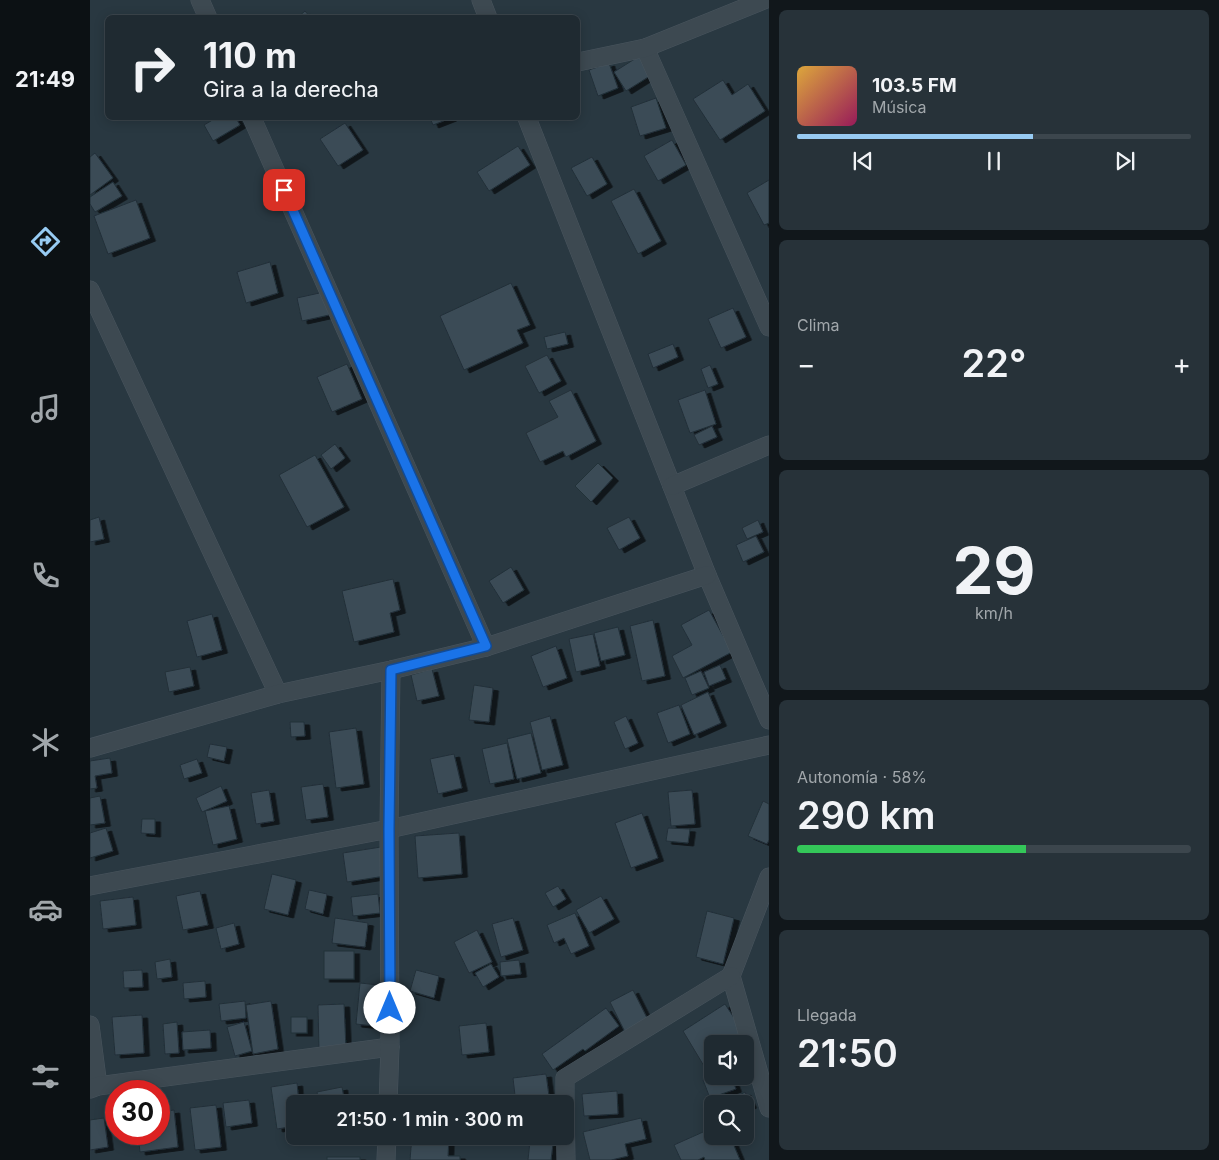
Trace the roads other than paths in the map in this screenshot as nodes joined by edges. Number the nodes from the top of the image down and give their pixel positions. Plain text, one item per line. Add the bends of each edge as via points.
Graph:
1 (200, 0) edge
2 (481, 0) edge
3 (764, 0) edge
4 (207, 15) edge
5 (487, 15) edge
6 (645, 48) junction
7 (580, 62) edge
8 (253, 120) edge
9 (528, 120) edge
10 (90, 290) edge
11 (769, 327) edge
12 (769, 445) edge
13 (672, 486) junction
14 (707, 575) junction
15 (486, 646) junction
16 (391, 670) junction
17 (278, 694) junction
18 (769, 720) edge
19 (769, 745) edge
20 (90, 748) edge
21 (389, 829) junction
22 (769, 877) edge
23 (90, 886) edge
24 (731, 976) junction
25 (90, 1025) edge
26 (390, 1047) junction
27 (94, 1088) edge
28 (388, 1095) edge
29 (565, 1095) edge
30 (769, 1108) edge
31 (387, 1145) edge
32 (566, 1145) edge
33 (386, 1160) edge
34 (566, 1160) edge

1 - 4 street
2 - 5 street
3 - 6 street
6 - 7 street
6 - 11 street
8 - 15 street
9 - 13 street
10 - 17 street
12 - 13 street
13 - 14 street
14 - 15 street
14 - 18 street
15 - 16 street
16 - 17 street
16 - 21 street
17 - 20 street
19 - 21 street
21 - 23 street
21 - 26 street
22 - 24 street
24 - 29 street via 564,1078
24 - 30 street
25 - 27 street
26 - 27 street
26 - 28 street
31 - 33 street
32 - 34 street

